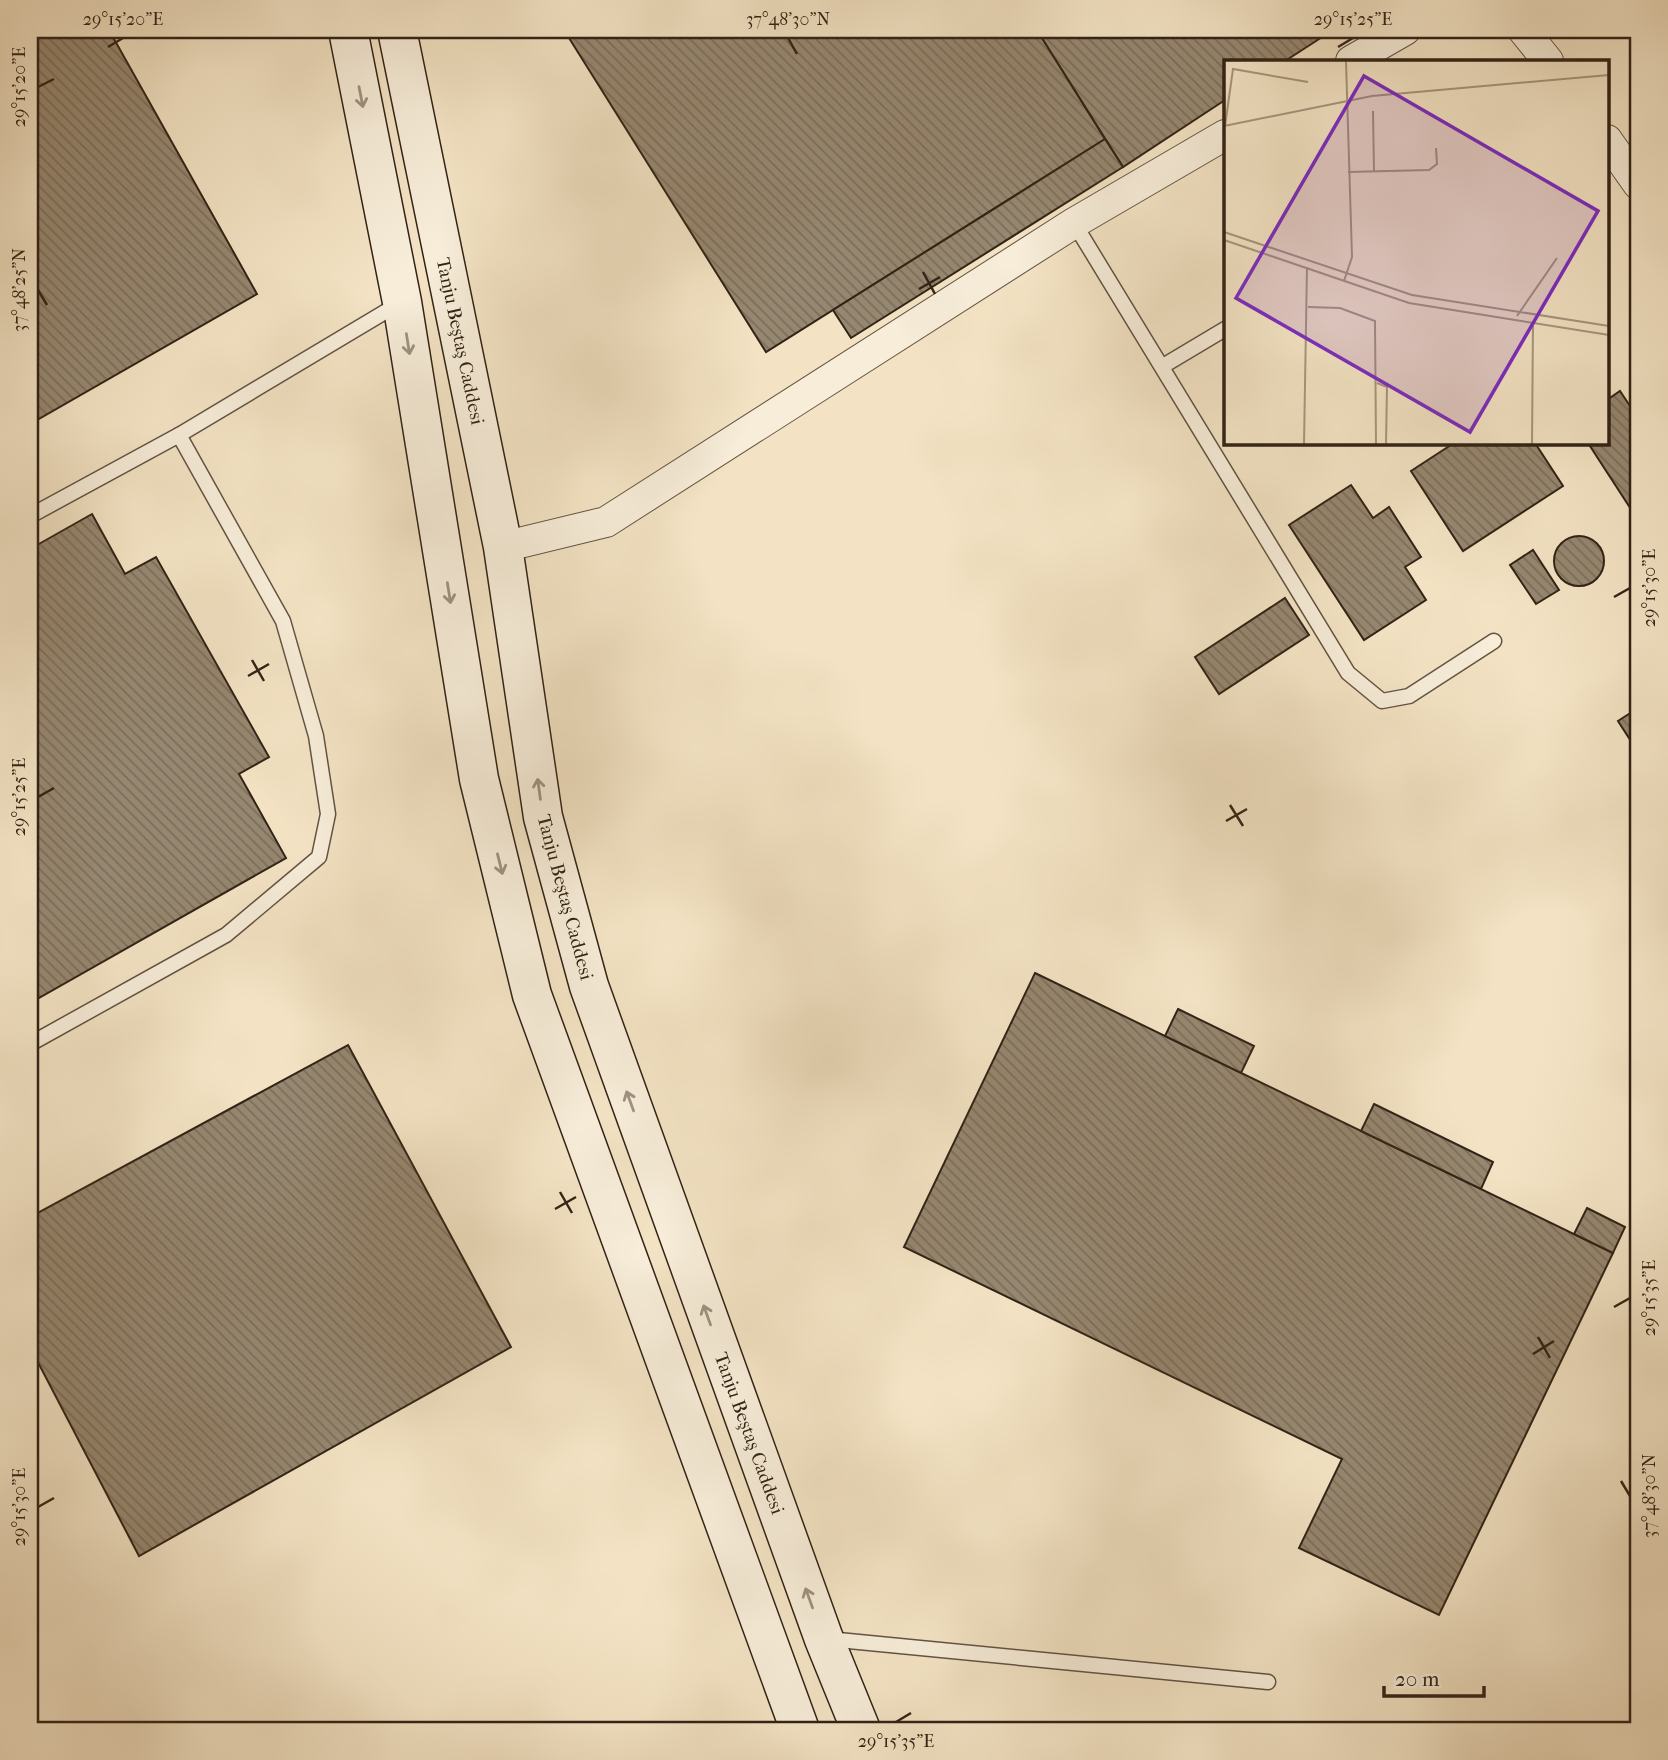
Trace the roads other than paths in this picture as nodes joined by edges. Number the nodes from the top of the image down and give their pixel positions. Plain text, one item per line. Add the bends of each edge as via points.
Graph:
1 (348, 30) edge
2 (397, 30) edge
3 (1405, 30) edge
4 (1523, 30) edge
5 (1353, 60) edge
6 (1547, 60) edge
7 (1224, 136) edge
8 (1608, 141) edge
9 (1638, 184) edge
10 (1074, 223) junction
11 (402, 302) junction
12 (1224, 330) edge
13 (1163, 366) junction
14 (178, 435) junction
15 (30, 516) edge
16 (503, 547) junction
17 (442, 553) junction
18 (1494, 641) dead end
19 (30, 1044) edge
20 (824, 1639) junction
21 (772, 1656) junction
22 (1268, 1682) dead end
23 (800, 1730) edge
24 (861, 1730) edge

1 -> 11 street
2 - 16 street, Tanju Beştaş Caddesi
3 - 5 street
4 - 6 street
7 - 10 street
8 - 9 street
10 - 13 lane
10 - 16 street via 606,522
11 - 14 lane
11 -> 17 street
12 - 13 lane
13 - 18 lane via 1348,673 1382,701 1409,696
14 - 15 lane
14 - 19 lane via 283,621 316,736 328,814 319,857 226,935
16 - 17 street
20 -> 16 street, Tanju Beştaş Caddesi via 589,986 543,817
17 -> 21 street via 479,779 532,996
20 - 21 street
20 - 22 lane
20 - 24 street, Tanju Beştaş Caddesi
21 - 23 street

